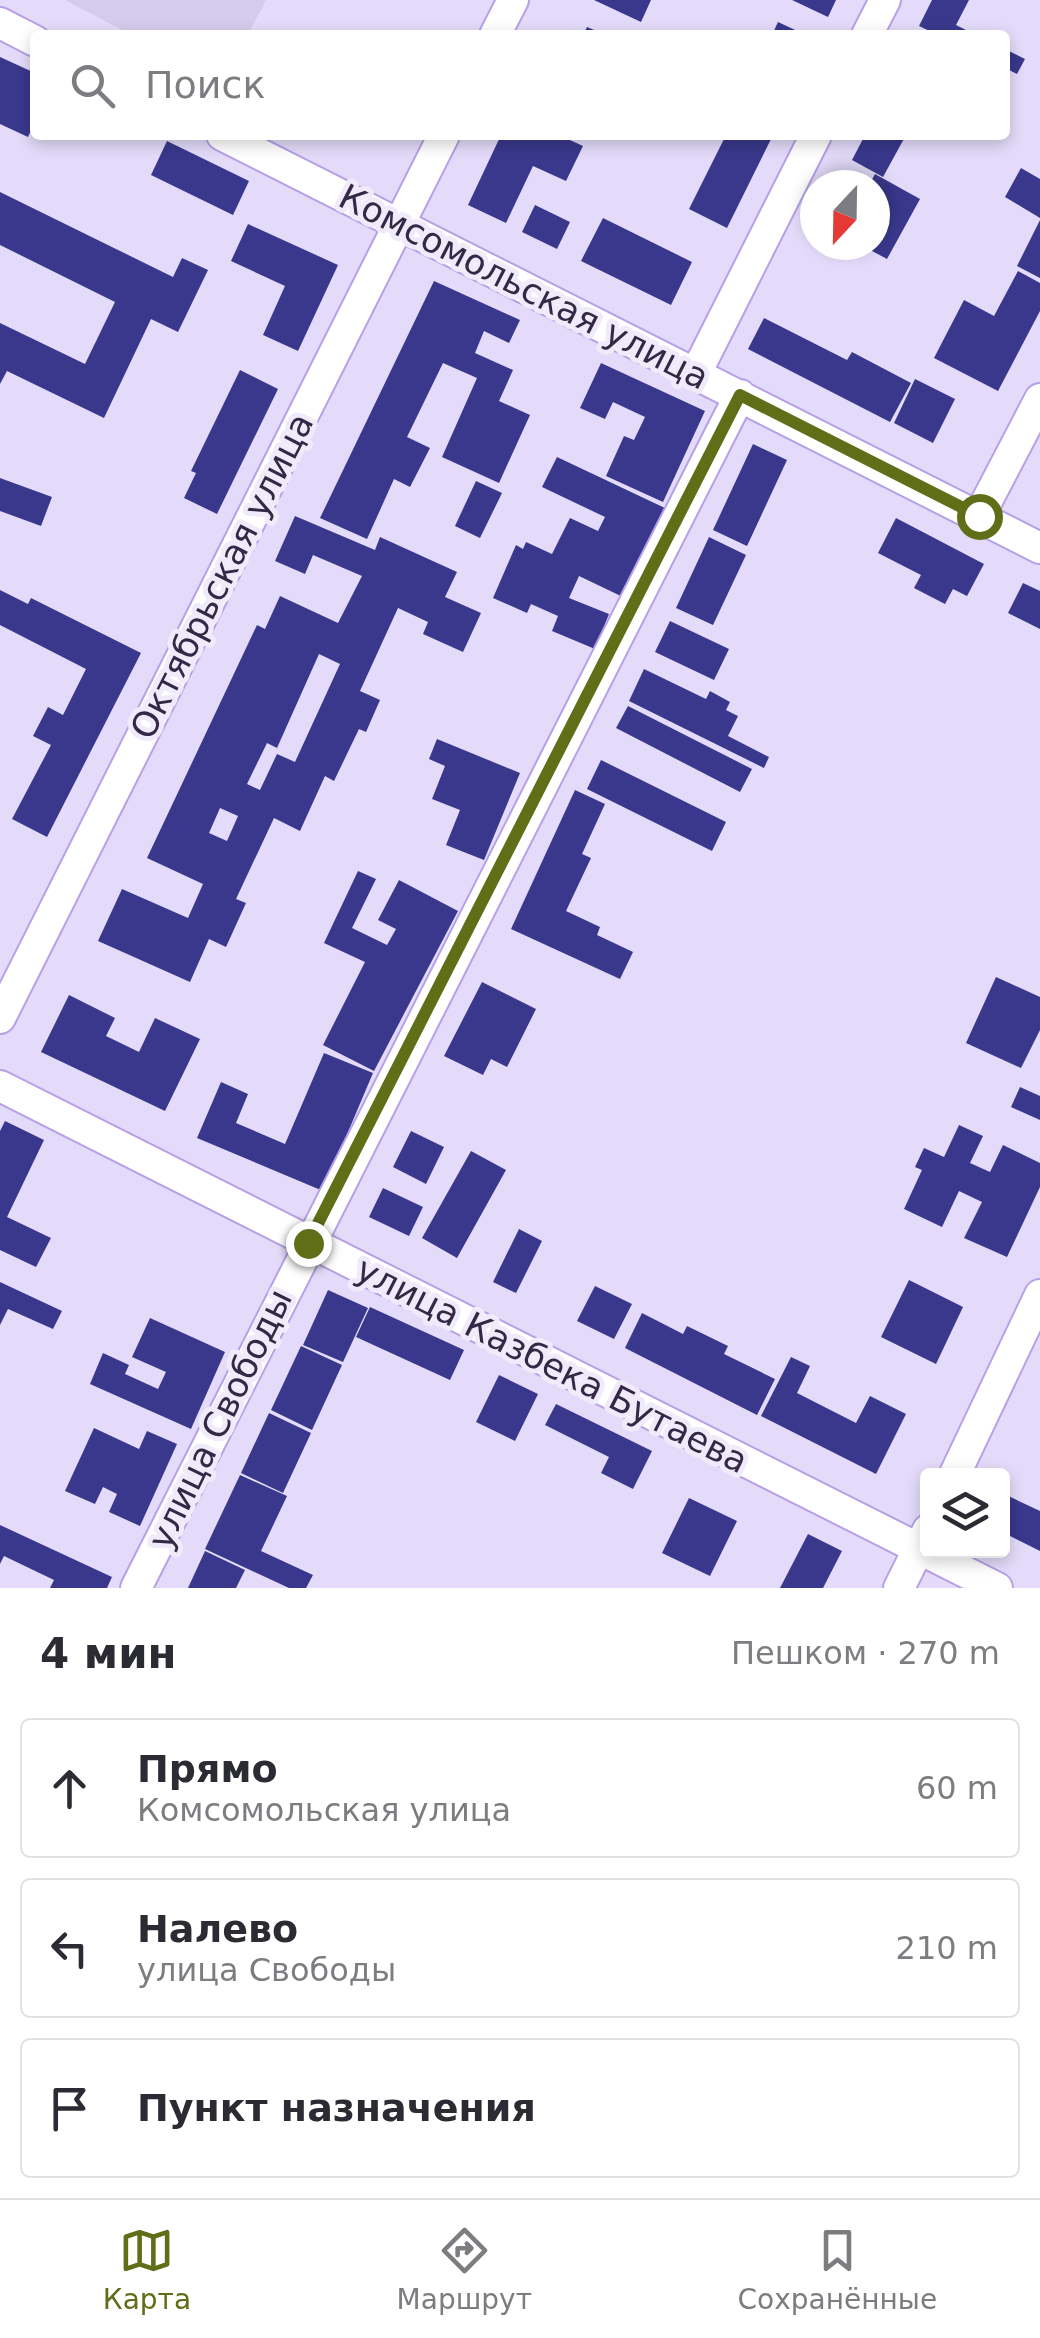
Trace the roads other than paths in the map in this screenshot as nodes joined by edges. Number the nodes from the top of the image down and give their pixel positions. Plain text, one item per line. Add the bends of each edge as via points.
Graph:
1 (513, 0) edge
2 (885, 0) edge
3 (0, 23) edge
4 (498, 30) edge
5 (870, 30) edge
6 (30, 38) edge
7 (232, 140) edge
8 (441, 140) edge
9 (813, 140) edge
10 (399, 224) junction
11 (696, 373) junction
12 (740, 395) junction
13 (1040, 399) edge
14 (979, 516) junction
15 (1040, 548) edge
16 (0, 1018) edge
17 (0, 1086) edge
18 (308, 1243) junction
19 (1040, 1295) edge
20 (958, 1468) edge
21 (920, 1538) edge
22 (920, 1545) edge
23 (952, 1558) edge
24 (136, 1588) edge
25 (899, 1588) edge
26 (998, 1588) edge

1 - 4 street
2 - 5 street
3 - 6 street
7 - 10 street, Комсомольская улица
8 - 10 street, Октябрьская улица
9 - 11 street
10 - 11 street, Комсомольская улица
10 - 16 street, Октябрьская улица
11 - 12 street, Комсомольская улица
12 - 14 street, Комсомольская улица
12 - 18 street, улица Свободы
13 - 14 street
14 - 15 street, Комсомольская улица
17 - 18 street, улица Казбека Бутаева
18 - 21 street, улица Казбека Бутаева
18 - 24 street, улица Свободы
19 - 20 street
22 - 25 street
23 - 26 street, улица Казбека Бутаева

